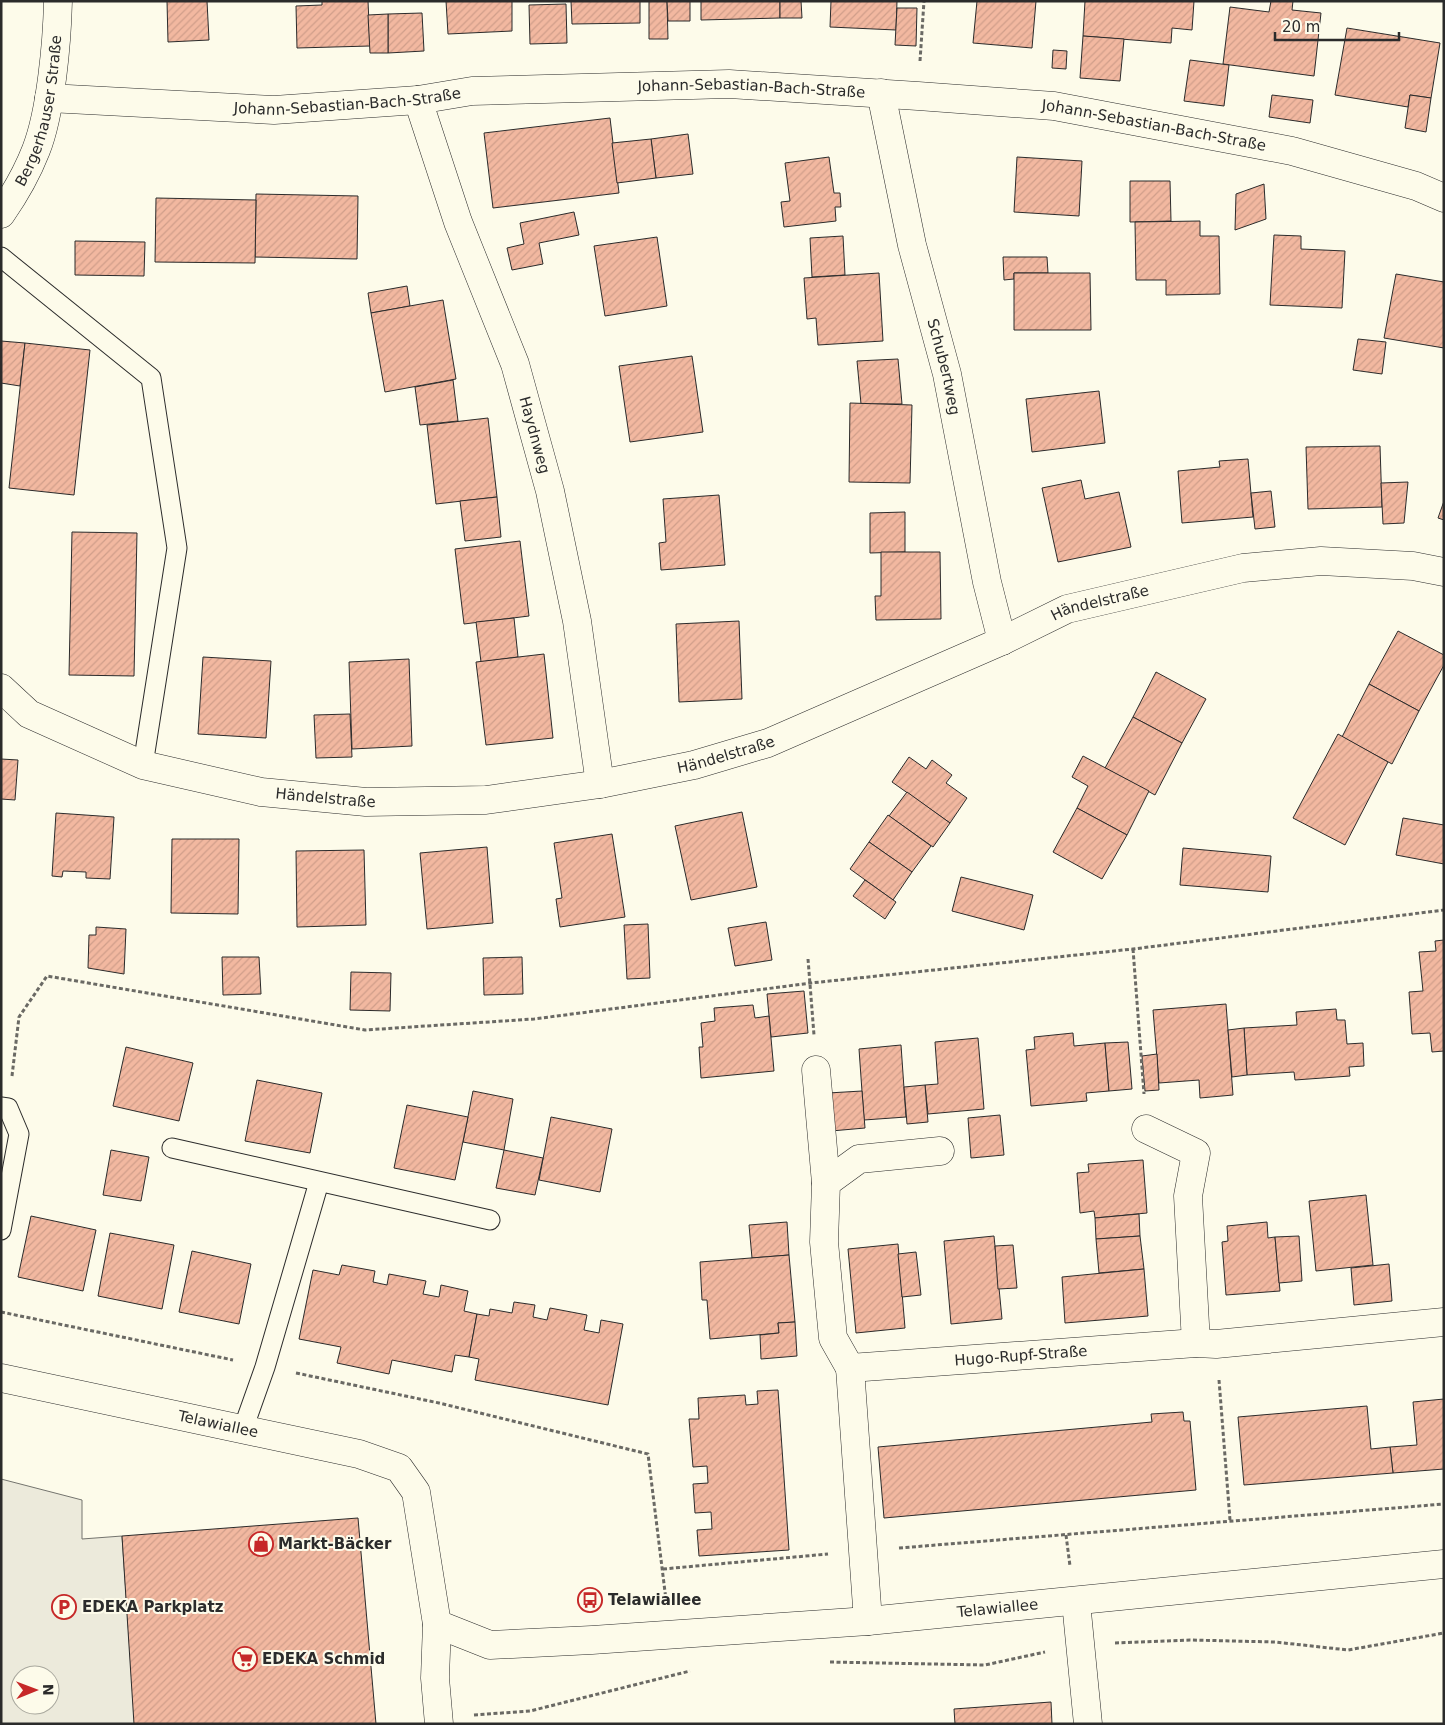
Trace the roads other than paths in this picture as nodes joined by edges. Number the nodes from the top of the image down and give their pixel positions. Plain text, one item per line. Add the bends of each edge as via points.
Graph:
1 (58, 1) edge
2 (881, 94) junction
3 (49, 98) junction
4 (418, 100) junction
5 (1444, 198) edge
6 (1, 214) edge
7 (1, 257) edge
8 (1444, 572) edge
9 (1002, 641) junction
10 (1, 688) edge
11 (143, 765) junction
12 (600, 784) junction
13 (816, 1070) road end
14 (4, 1108) edge
15 (1146, 1129) road end
16 (172, 1148) dead end
17 (940, 1151) dead end
18 (319, 1182) junction
19 (826, 1183) junction
20 (490, 1220) dead end
21 (1, 1230) edge
22 (1444, 1322) edge
23 (1206, 1344) junction
24 (850, 1368) junction
25 (1, 1378) edge
26 (243, 1429) junction
27 (1444, 1564) edge
28 (1076, 1602) junction
29 (868, 1621) junction
30 (437, 1624) junction
31 (438, 1720) edge
32 (1088, 1724) edge

1 - 3 street, Bergerhauser Straße
2 - 4 street, Johann-Sebastian-Bach-Straße via 729,84 472,91
2 - 5 street, Johann-Sebastian-Bach-Straße via 1054,106 1292,151 1416,186
2 - 9 street, Schubertweg via 912,245 947,374 987,582
3 - 4 street, Johann-Sebastian-Bach-Straße via 274,110
3 - 6 street, Bergerhauser Straße via 37,149 14,196
4 - 12 street, Haydnweg via 458,222 516,364 550,491 577,620
7 - 11 lane via 151,378 177,548
8 - 9 street, Händelstraße via 1413,566 1321,561 1244,568 1067,609
9 - 12 street, Händelstraße via 768,743 694,765
10 - 11 street, Händelstraße via 29,714
11 - 12 street, Händelstraße via 261,792 366,802 486,800
13 - 19 street
14 - 21 lane via 18,1134
15 - 23 street via 1196,1153 1188,1196
16 - 18 lane
17 - 19 street via 860,1159
18 - 20 lane
18 - 26 lane
19 - 24 street via 824,1242 833,1338
22 - 23 street, Hugo-Rupf-Straße
23 - 24 street, Hugo-Rupf-Straße
24 - 29 street
25 - 26 street, Telawiallee
26 - 30 street, Telawiallee via 359,1454 399,1468 416,1492
27 - 28 street, Telawiallee
28 - 29 street, Telawiallee
28 - 32 street
29 - 30 street, Telawiallee via 490,1645
30 - 31 street

